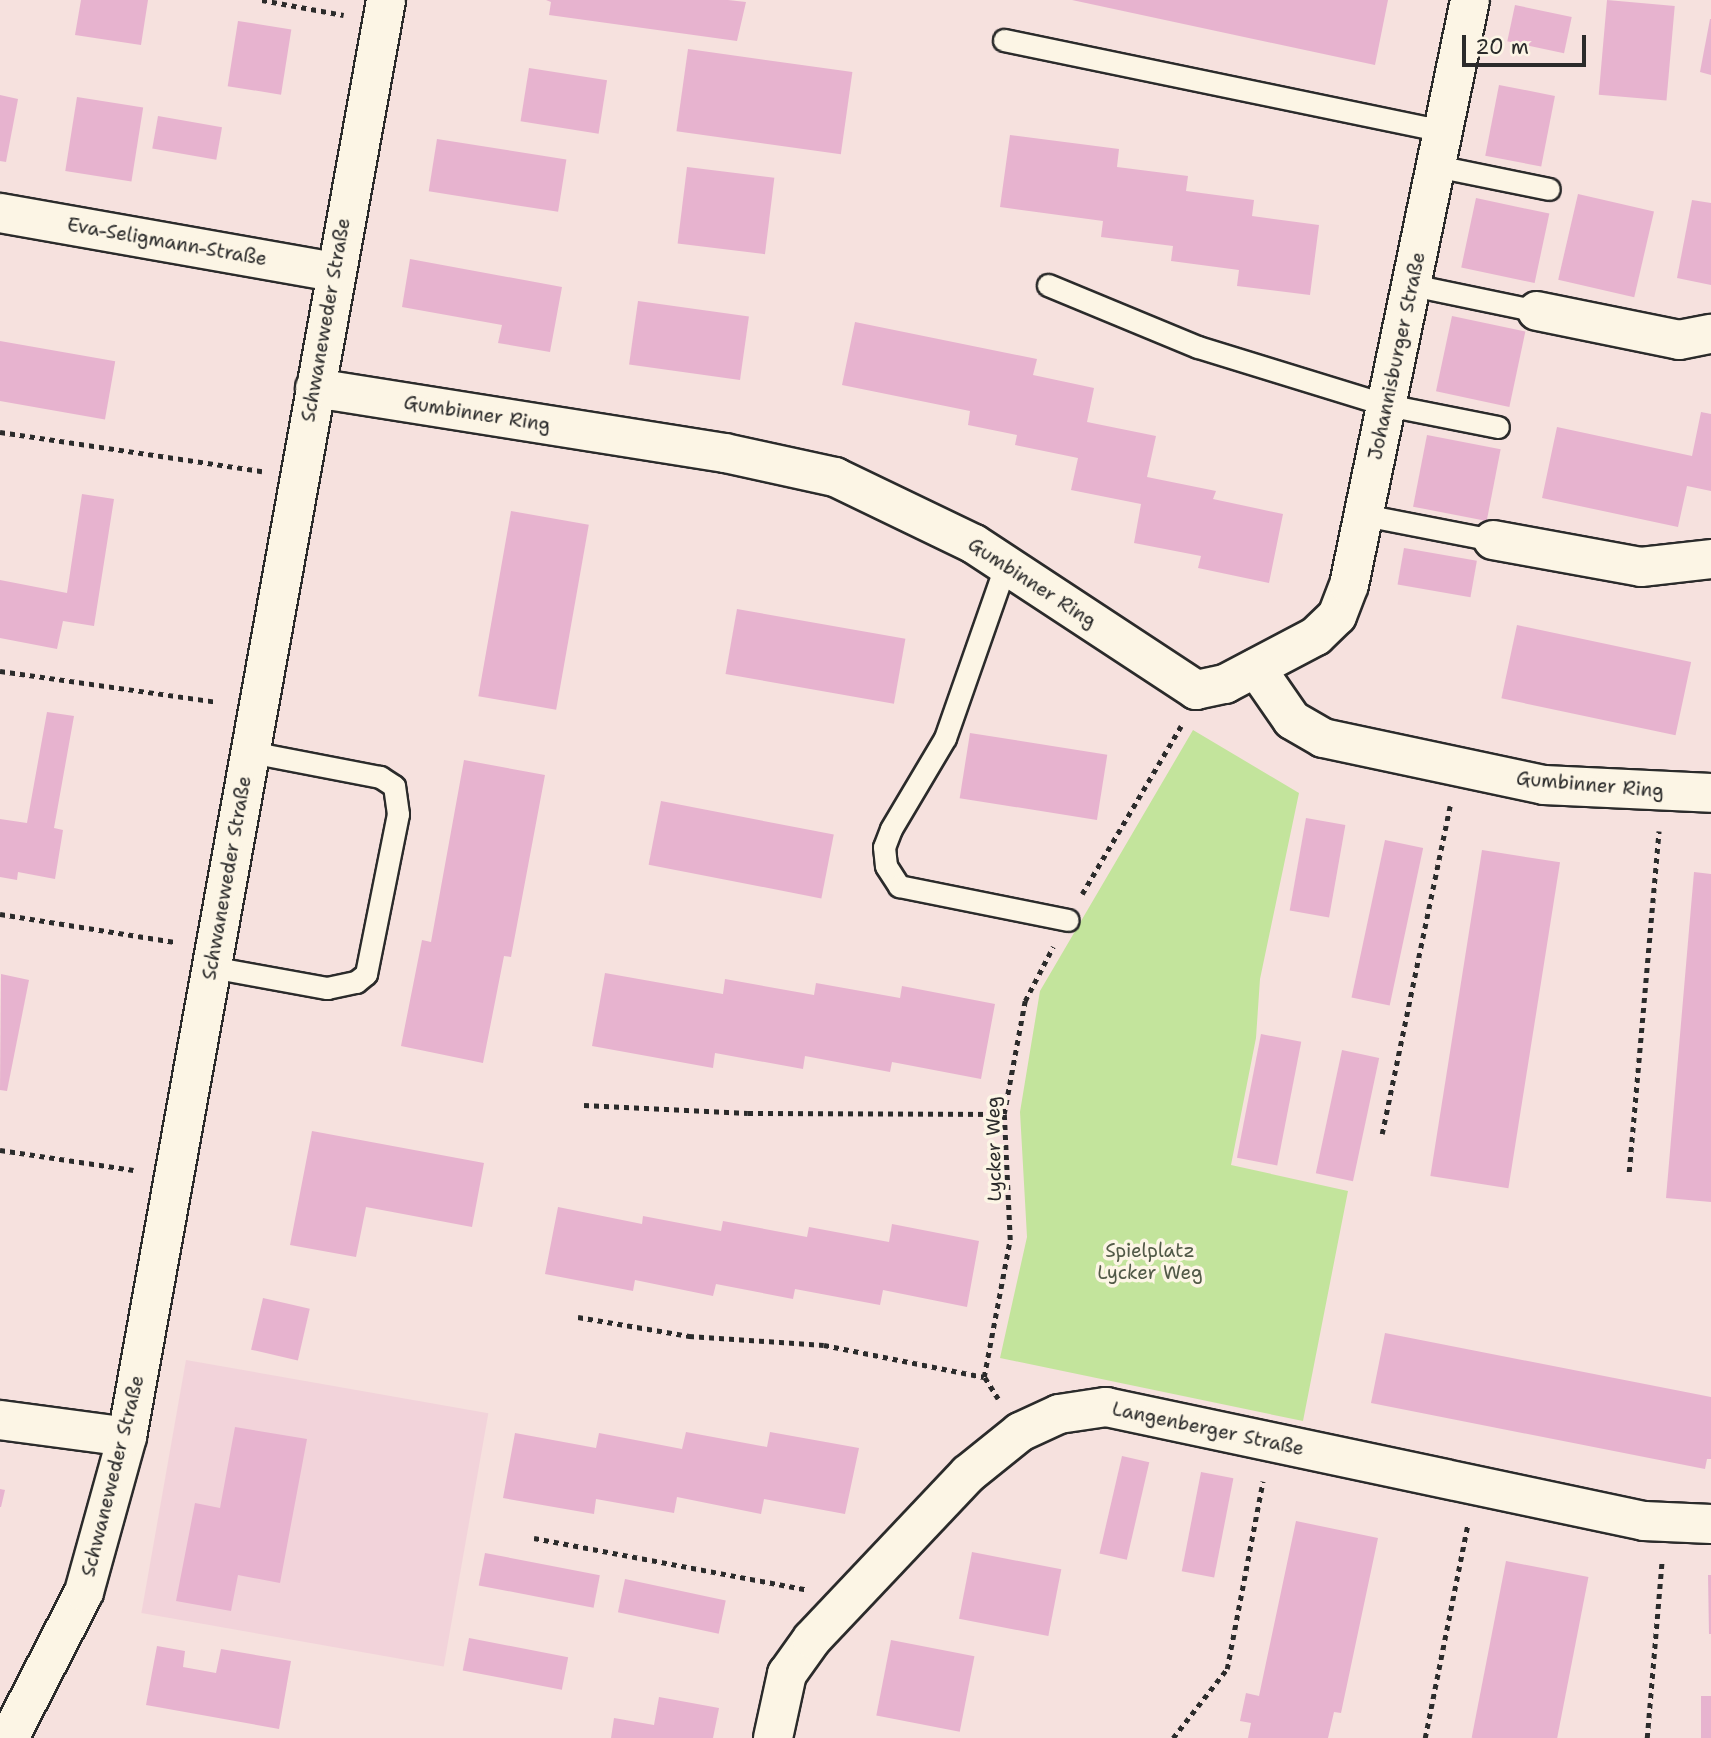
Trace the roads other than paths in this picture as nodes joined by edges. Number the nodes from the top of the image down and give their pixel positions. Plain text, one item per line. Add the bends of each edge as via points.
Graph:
1 (1470, 0) edge
2 (383, 11) edge
3 (1004, 40) dead end
4 (1439, 149) junction
5 (1549, 189) dead end
6 (0, 213) edge
7 (334, 272) junction
8 (1048, 285) dead end
9 (1412, 285) junction
10 (1537, 311) joint
11 (1711, 334) edge
12 (315, 388) junction
13 (1387, 405) junction
14 (1498, 427) dead end
15 (1364, 515) junction
16 (1493, 540) joint
17 (1711, 559) edge
18 (1006, 564) junction
19 (1256, 668) junction
20 (250, 752) junction
21 (1711, 793) edge
22 (1068, 920) road end
23 (213, 958) junction
24 (0, 1420) edge
25 (127, 1437) junction
26 (1711, 1524) edge
27 (9, 1738) edge
28 (773, 1738) edge

1 - 4 street, Johannisburger Straße
2 - 7 street, Schwaneweder Straße
3 - 4 lane
4 - 5 lane
4 - 9 street, Johannisburger Straße
6 - 7 street, Eva-Seligmann-Straße
7 - 12 street, Schwaneweder Straße
8 - 13 lane via 1198,347
9 - 10 lane
9 - 13 street, Johannisburger Straße
10 - 11 street via 1679,340
12 - 18 street, Gumbinner Ring via 725,453 835,477
12 - 20 street, Schwaneweder Straße
13 - 14 lane
13 - 15 street, Johannisburger Straße
15 - 16 lane
15 - 19 street, Johannisburger Straße via 1349,585 1337,615 1316,636
16 - 17 street via 1641,567
18 - 19 street, Gumbinner Ring via 1196,690 1225,684
18 - 22 lane via 945,738 891,829 884,847 886,866 899,886
19 - 21 street, Gumbinner Ring via 1292,720 1323,738 1544,785
20 - 23 street, Schwaneweder Straße
20 - 23 lane via 380,777 394,786 398,814 366,974 356,982 327,988
23 - 25 street, Schwaneweder Straße
24 - 25 street
25 - 27 street, Schwaneweder Straße via 84,1592
26 - 28 street, Langenberger Straße via 1665,1522 1106,1407 1059,1414 1020,1432 968,1474 847,1601 786,1674

